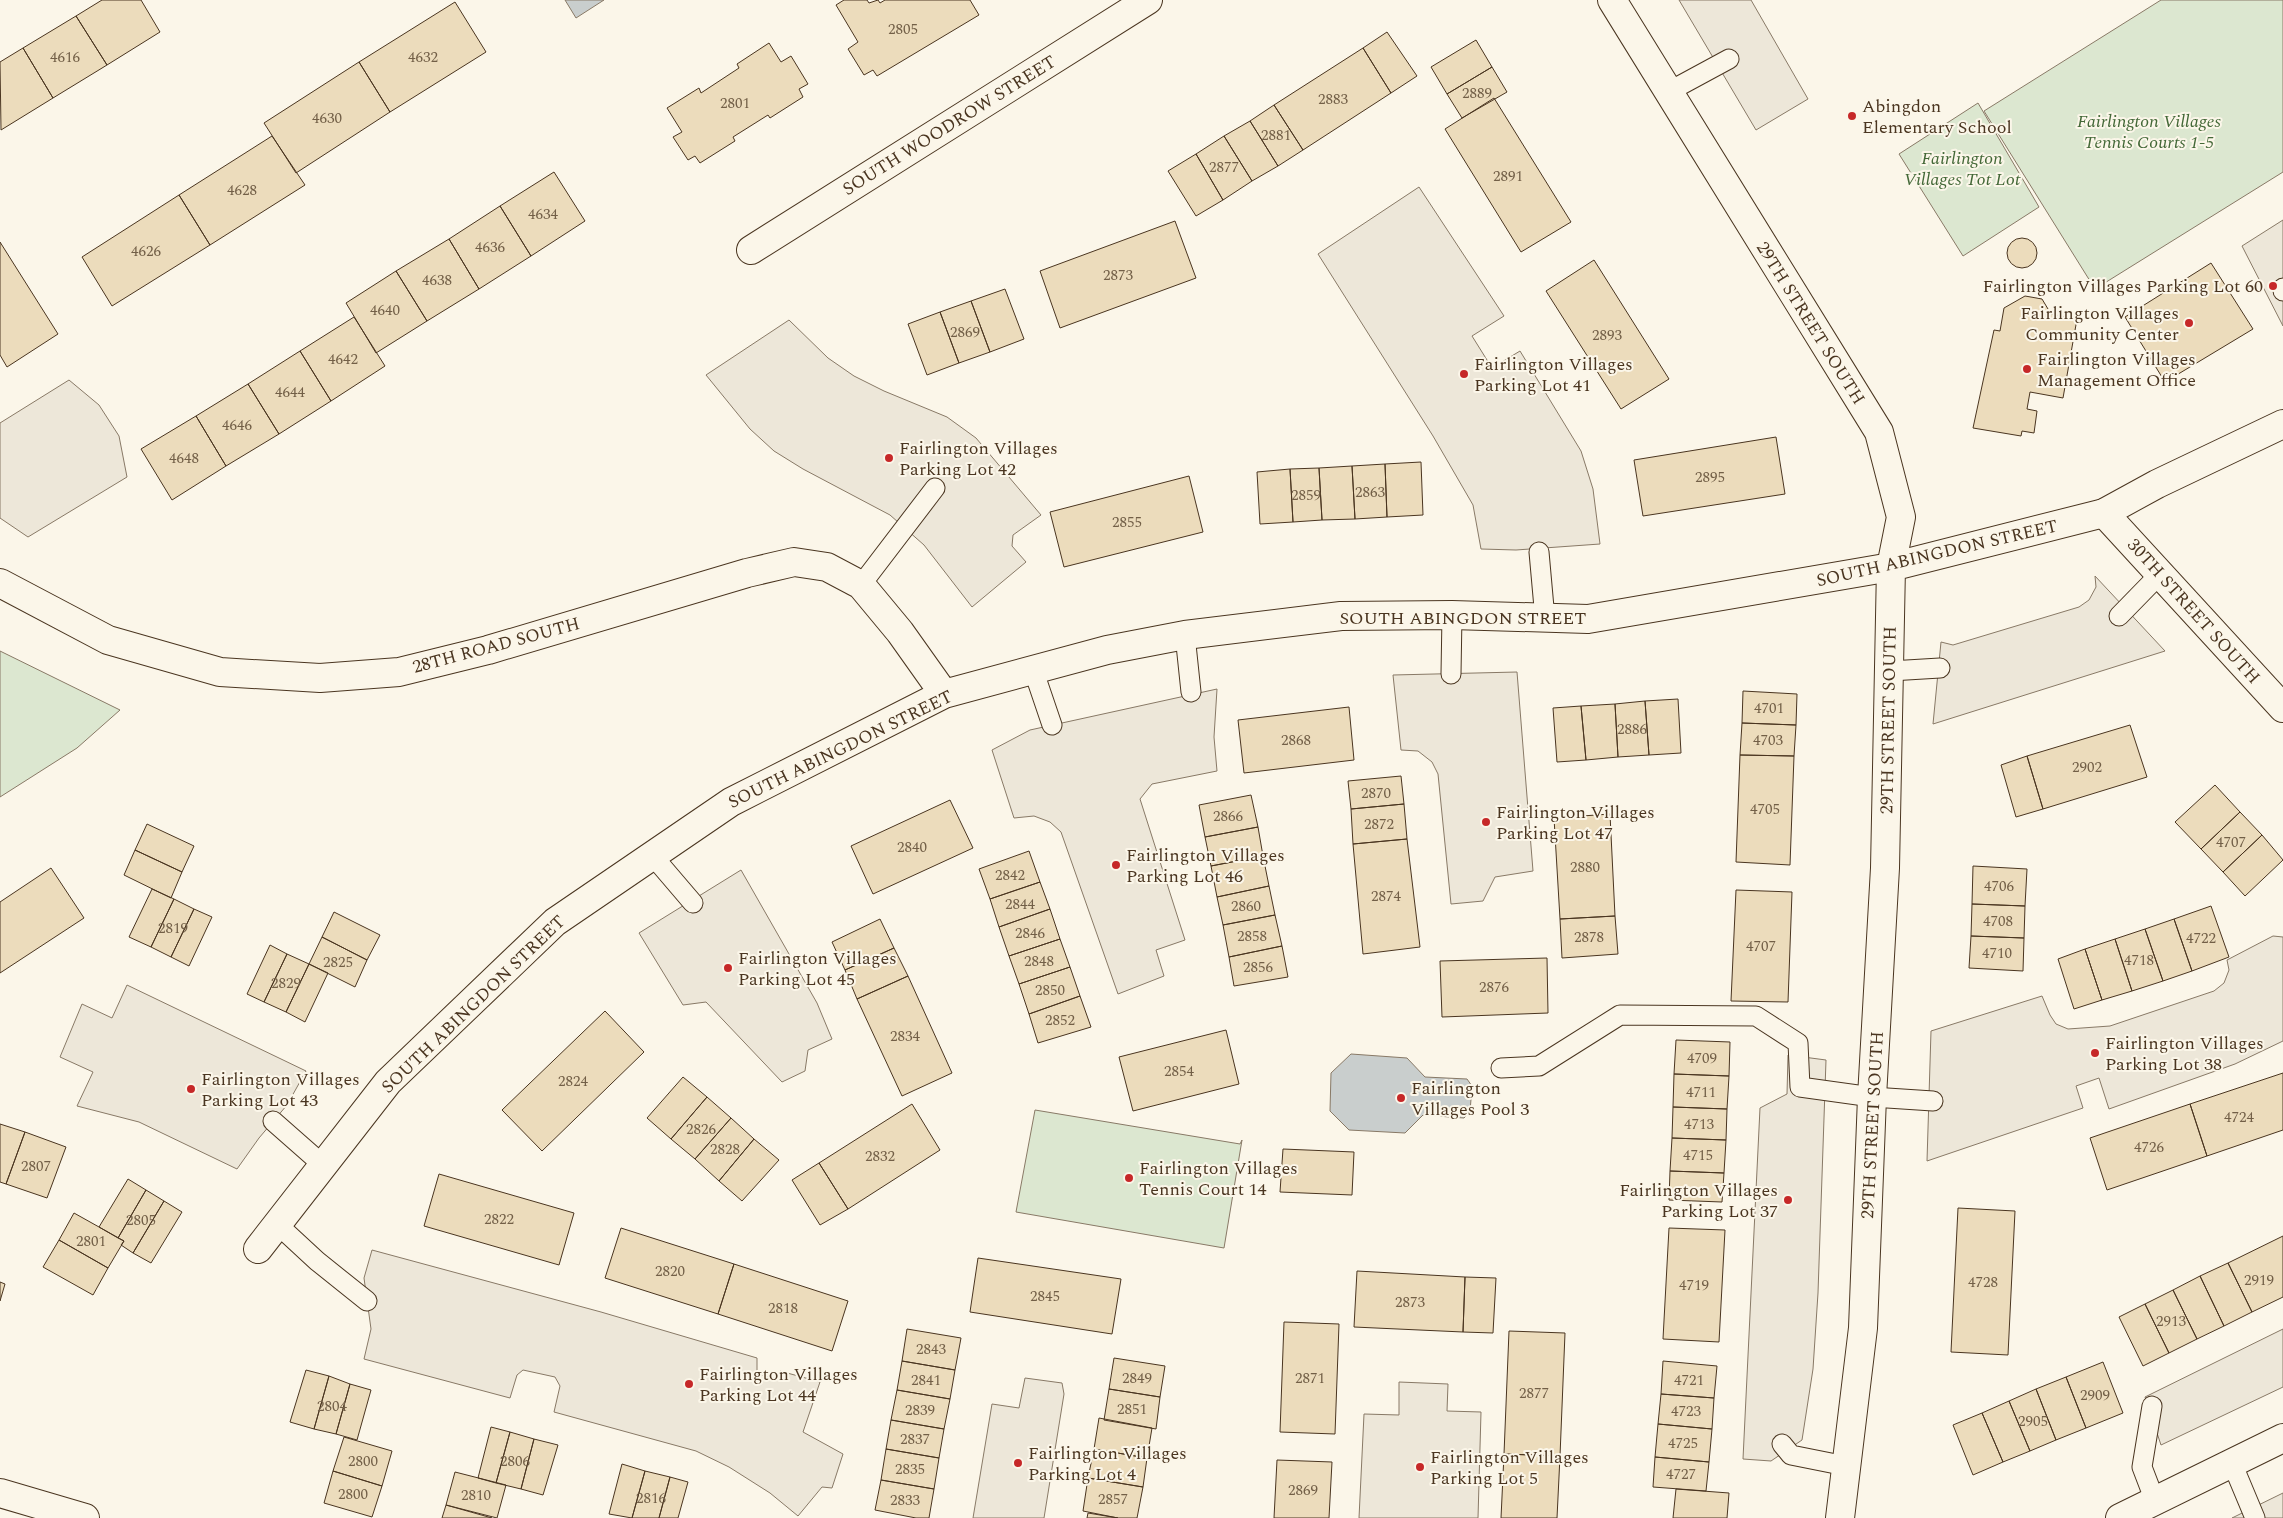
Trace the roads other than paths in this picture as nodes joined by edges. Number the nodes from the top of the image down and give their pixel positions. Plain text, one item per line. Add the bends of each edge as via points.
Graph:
1 (1148, 0) edge
2 (1612, 0) edge
3 (1729, 59) dead end
4 (1668, 92) junction
5 (751, 250) dead end
6 (2283, 424) edge
7 (935, 488) dead end
8 (2104, 513) junction
9 (1540, 552) dead end
10 (1891, 567) junction
11 (2160, 574) junction
12 (0, 582) edge
13 (861, 585) junction
14 (1452, 615) junction
15 (2119, 616) dead end
16 (1545, 619) junction
17 (1185, 635) junction
18 (1940, 668) dead end
19 (1033, 669) junction
20 (1890, 671) junction
21 (1451, 674) dead end
22 (1191, 692) dead end
23 (2277, 693) edge
24 (944, 694) junction
25 (1052, 725) dead end
26 (652, 855) junction
27 (693, 903) dead end
28 (1501, 1068) dead end
29 (1872, 1097) junction
30 (1933, 1101) dead end
31 (273, 1121) dead end
32 (323, 1165) junction
33 (277, 1224) junction
34 (258, 1249) dead end
35 (367, 1301) dead end
36 (2152, 1406) dead end
37 (2283, 1438) edge
38 (1782, 1444) dead end
39 (2232, 1463) junction
40 (1846, 1466) junction
41 (0, 1492) edge
42 (2155, 1501) junction
43 (85, 1518) edge
44 (1840, 1518) edge
45 (2120, 1518) edge
46 (2255, 1518) edge

1 - 5 street, SOUTH WOODROW STREET
2 - 4 street, 29TH STREET SOUTH
3 - 4 lane
4 - 10 street, 29TH STREET SOUTH via 1879,432 1901,517
6 - 8 street, SOUTH ABINGDON STREET
7 - 13 lane
8 - 10 street, SOUTH ABINGDON STREET
8 - 11 street, 30TH STREET SOUTH
9 - 16 lane
10 - 16 street, SOUTH ABINGDON STREET via 1588,620
10 - 20 street, 29TH STREET SOUTH
11 - 15 lane
11 - 23 street, 30TH STREET SOUTH
12 - 13 street, 28TH ROAD SOUTH via 108,640 220,672 320,678 399,672 488,650 747,572 794,562 827,567
13 - 24 street, 28TH ROAD SOUTH via 900,632
14 - 16 street, SOUTH ABINGDON STREET
14 - 17 street, SOUTH ABINGDON STREET via 1340,616
14 - 21 lane
17 - 19 street, SOUTH ABINGDON STREET
17 - 22 lane
18 - 20 lane
19 - 24 street, SOUTH ABINGDON STREET
19 - 25 lane
20 - 29 street, 29TH STREET SOUTH via 1885,868
24 - 26 street, SOUTH ABINGDON STREET via 731,802
26 - 27 lane
26 - 32 street, SOUTH ABINGDON STREET via 555,922 388,1082
28 - 29 lane via 1539,1066 1620,1015 1756,1016 1798,1043 1800,1087
29 - 30 lane
29 - 40 street, 29TH STREET SOUTH via 1863,1328
31 - 32 lane
32 - 33 street, SOUTH ABINGDON STREET
33 - 34 street, SOUTH ABINGDON STREET
33 - 35 lane
36 - 42 lane via 2142,1467
37 - 39 street
38 - 40 lane via 1791,1455
39 - 42 street
39 - 46 lane
40 - 44 street, 29TH STREET SOUTH
41 - 43 street
42 - 45 street

